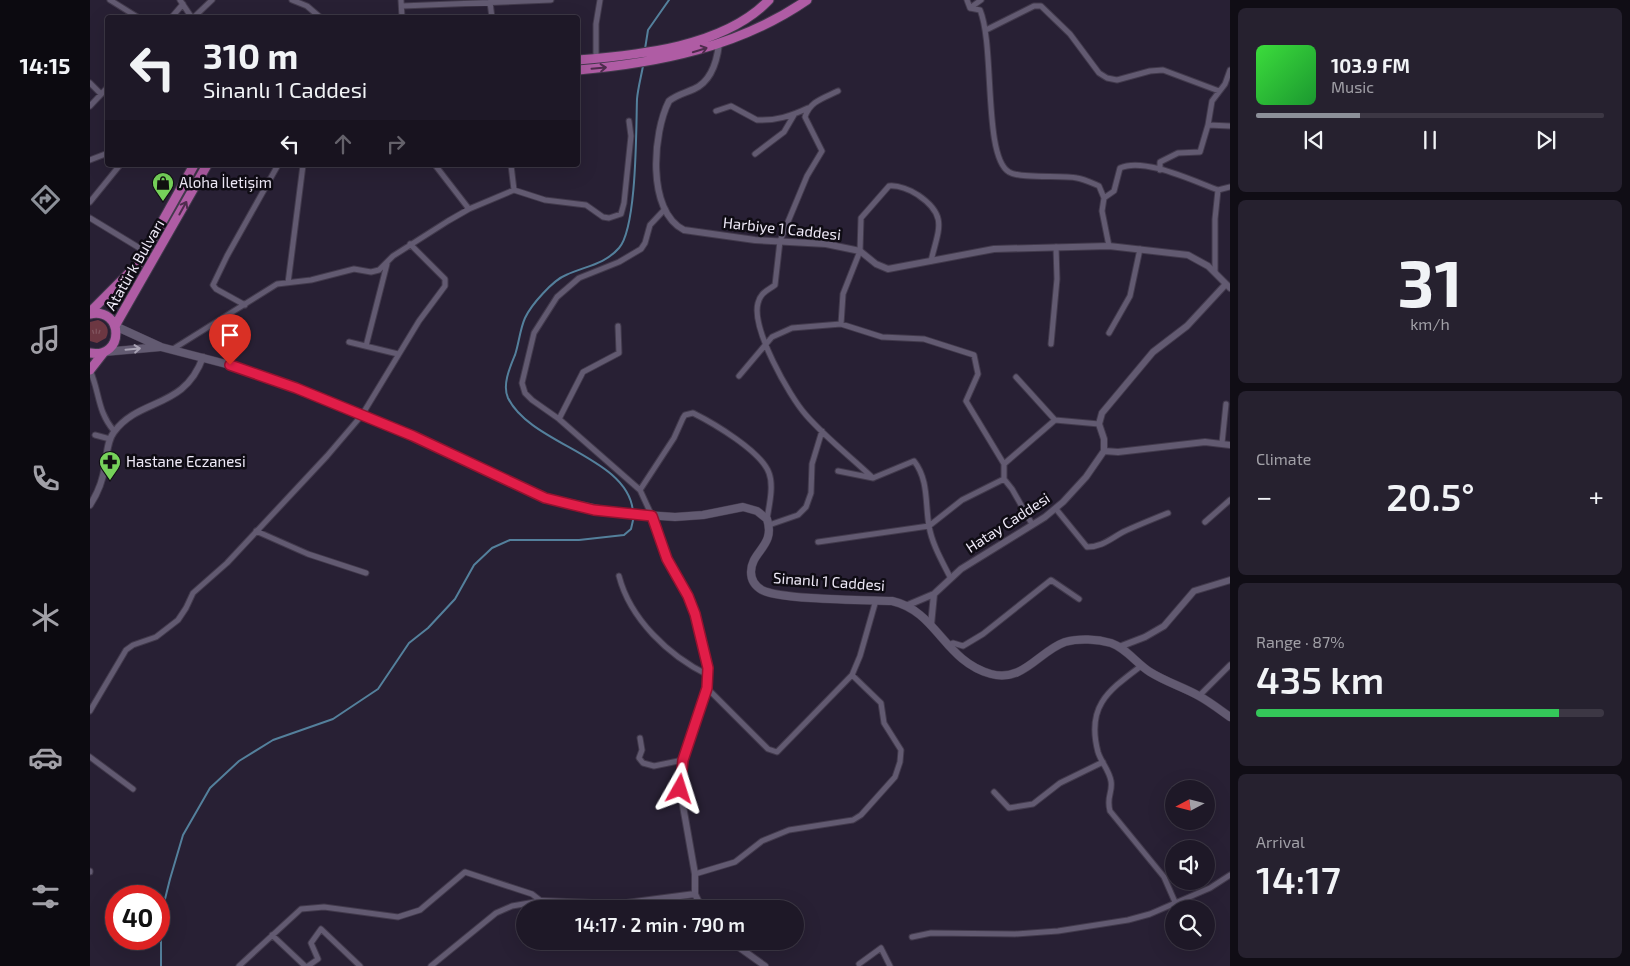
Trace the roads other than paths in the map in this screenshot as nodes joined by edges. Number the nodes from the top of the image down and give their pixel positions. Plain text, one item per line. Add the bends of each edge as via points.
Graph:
1 (110, 0) edge
2 (212, 0) edge
3 (292, 0) edge
4 (535, 0) edge
5 (551, 0) edge
6 (600, 0) edge
7 (769, 0) edge
8 (967, 0) edge
9 (981, 0) edge
10 (804, 1) edge
11 (181, 2) edge
12 (490, 2) junction
13 (401, 3) edge
14 (970, 8) junction
15 (134, 15) edge
16 (173, 15) edge
17 (191, 15) edge
18 (196, 15) edge
19 (318, 15) edge
20 (492, 15) edge
21 (986, 30) junction
22 (720, 44) junction
23 (652, 56) junction
24 (596, 59) junction
25 (580, 60) edge
26 (619, 62) junction
27 (580, 70) edge
28 (1230, 70) edge
29 (90, 83) edge
30 (105, 90) edge
31 (838, 91) dead end
32 (1219, 92) junction
33 (101, 94) junction
34 (90, 106) edge
35 (808, 108) junction
36 (716, 110) dead end
37 (794, 114) junction
38 (628, 121) dead end
39 (1208, 125) junction
40 (1230, 126) edge
41 (105, 154) edge
42 (755, 154) dead end
43 (90, 160) edge
44 (118, 167) edge
45 (193, 167) edge
46 (206, 167) edge
47 (277, 167) edge
48 (303, 167) edge
49 (437, 167) edge
50 (511, 167) edge
51 (1162, 171) junction
52 (1230, 187) edge
53 (514, 190) junction
54 (1218, 190) junction
55 (1104, 198) junction
56 (90, 202) edge
57 (469, 209) junction
58 (665, 209) junction
59 (90, 218) edge
60 (780, 241) junction
61 (410, 244) junction
62 (1110, 246) junction
63 (1056, 247) junction
64 (1140, 249) junction
65 (860, 250) junction
66 (146, 252) junction
67 (387, 261) junction
68 (931, 261) junction
69 (1215, 272) junction
70 (288, 283) junction
71 (1227, 286) edge
72 (245, 305) junction
73 (90, 313) edge
74 (841, 324) junction
75 (115, 326) junction
76 (618, 326) dead end
77 (1109, 333) dead end
78 (349, 342) dead end
79 (765, 342) junction
80 (1051, 344) dead end
81 (366, 346) junction
82 (161, 347) junction
83 (173, 349) junction
84 (104, 352) junction
85 (90, 353) edge
86 (398, 354) junction
87 (203, 357) junction
88 (90, 370) edge
89 (739, 376) dead end
90 (1016, 377) dead end
91 (1226, 404) dead end
92 (362, 415) junction
93 (559, 419) junction
94 (1056, 420) junction
95 (1098, 424) junction
96 (114, 431) junction
97 (822, 432) junction
98 (95, 435) dead end
99 (110, 439) junction
100 (1222, 443) junction
101 (1230, 445) edge
102 (1104, 451) junction
103 (1004, 464) junction
104 (838, 471) dead end
105 (873, 478) junction
106 (1004, 479) junction
107 (640, 490) junction
108 (1230, 500) edge
109 (90, 504) edge
110 (1056, 509) junction
111 (1168, 513) dead end
112 (648, 515) junction
113 (768, 522) junction
114 (1204, 522) dead end
115 (1032, 524) junction
116 (929, 526) junction
117 (256, 532) junction
118 (818, 542) dead end
119 (366, 573) dead end
120 (619, 576) dead end
121 (950, 577) junction
122 (1230, 580) edge
123 (934, 594) junction
124 (1079, 599) dead end
125 (876, 600) junction
126 (908, 605) junction
127 (931, 625) junction
128 (947, 646) junction
129 (1118, 647) junction
130 (1230, 665) edge
131 (1141, 666) junction
132 (852, 675) junction
133 (709, 676) junction
134 (707, 688) junction
135 (1199, 696) junction
136 (90, 711) edge
137 (1230, 717) edge
138 (640, 738) dead end
139 (90, 757) edge
140 (683, 760) junction
141 (1103, 762) junction
142 (133, 789) dead end
143 (994, 792) dead end
144 (694, 874) junction
145 (1230, 875) edge
146 (695, 894) junction
147 (540, 900) edge
148 (649, 900) edge
149 (698, 900) edge
150 (1174, 900) edge
151 (1180, 900) edge
152 (516, 905) edge
153 (1165, 907) edge
154 (272, 935) junction
155 (912, 937) dead end
156 (743, 950) edge
157 (859, 964) dead end
158 (239, 966) edge
159 (306, 966) edge
160 (360, 966) edge
161 (432, 966) edge
162 (765, 966) edge
163 (890, 966) edge

1 - 15 street
2 - 18 street
3 - 19 street
4 - 5 street
4 - 12 street
6 - 24 street
7 - 23 highway via 747,19
8 - 14 street
9 - 14 street
10 - 22 highway via 780,17
11 - 16 street
11 - 17 street
12 - 13 street
12 - 20 street
14 - 21 street via 980,10
21 - 32 street via 1034,6 1041,6 1070,34 1099,73 1107,78 1116,80 1150,70 1163,70
21 - 55 street via 992,131 1000,166 1010,173 1078,178 1099,186
23 -> 22 highway
22 - 58 street, Harbiye 1 Caddesi via 706,81 673,97 666,106 655,178
23 - 26 highway
24 - 25 highway
24 - 26 highway
27 -> 26 highway
28 - 32 street
29 - 33 street
30 - 33 street
31 - 35 street
32 - 39 street via 1212,101
33 - 34 street
35 - 37 street
35 - 60 street via 805,117 822,151 806,176
36 - 37 street via 732,106 757,120 786,118
37 - 42 street via 784,132
38 - 53 street via 631,136 621,214 603,217 586,206 545,200
39 - 40 street
39 - 51 street via 1200,152 1178,153 1160,162 1158,169
41 - 43 street
44 - 56 street
45 - 66 highway, Atatürk Bulvarı
75 -> 46 highway, Atatürk Bulvarı
47 - 72 street via 213,285 216,290
48 - 70 street
49 - 57 street
50 - 53 street
51 - 54 street
51 - 55 street via 1146,166 1120,168 1114,191
52 - 54 street
53 - 57 street
54 - 69 street
55 - 62 street via 1102,210
57 - 61 street
58 - 60 street, Harbiye 1 Caddesi via 674,224 684,230
58 - 93 street via 650,225 641,249 566,287 534,333 523,387 532,400
59 - 66 street
60 - 65 street, Harbiye 1 Caddesi
60 - 79 street via 775,285 762,294 757,309
61 - 67 street
61 - 86 street via 446,283
62 - 63 street, Harbiye 1 Caddesi
62 - 64 street, Harbiye 1 Caddesi
63 - 68 street, Harbiye 1 Caddesi via 980,250
63 - 80 street via 1057,279
64 - 69 street, Harbiye 1 Caddesi via 1188,255
64 - 77 street via 1130,296
65 - 68 street, Harbiye 1 Caddesi via 876,264 888,269
65 - 68 street via 860,218 885,189 894,186 915,193 937,212 939,225
65 - 74 street via 843,294
66 - 73 highway, Atatürk Bulvarı via 127,278
67 - 70 street via 379,270 371,272 354,269
67 - 81 street
69 - 71 street, Harbiye 1 Caddesi
70 - 72 street via 270,288
71 - 95 street via 1187,326 1153,352 1102,413
72 - 83 street
73 - 75 highway via 106,316
74 - 79 street via 792,328
74 - 103 street via 882,337 924,339 974,355 978,374 966,400
75 - 82 main road
75 - 84 highway, Atatürk Bulvarı via 113,344
76 - 93 street via 619,353 583,372
78 - 81 street
79 - 89 street
79 - 97 street via 795,402
81 - 86 street
82 - 83 main road
84 -> 82 main road
83 - 87 main road
84 - 85 highway
84 - 88 highway, Atatürk Bulvarı
86 - 92 street
87 - 92 main road
87 - 96 street via 196,374 186,385
88 - 96 street via 101,410
90 - 94 street
91 - 100 street
92 - 112 main road via 437,446 536,495 575,506
92 - 117 street
93 - 107 street
94 - 95 street
94 - 103 street
95 - 102 street via 1104,439
96 - 99 street
97 - 105 street
97 - 113 street via 812,464 811,493 806,507 798,515
98 - 99 street
99 - 109 street via 103,478
100 - 101 street
100 - 102 street
102 - 110 street, Hatay Caddesi via 1086,477
103 - 106 street
104 - 105 street
105 - 116 street via 914,461 920,468
106 - 115 street
106 - 116 street via 962,500
107 - 112 street
107 - 113 street via 674,438 683,418 693,413 722,429 762,462 769,473
108 - 114 street
110 - 111 street via 1087,547 1106,543 1120,533
110 - 115 street, Hatay Caddesi
112 - 113 main road via 703,515 743,507 758,511
112 - 133 street via 695,614 705,646
113 - 125 main road, Sinanlı 1 Caddesi via 769,536 752,567 752,578 758,587 779,595
115 - 121 street, Hatay Caddesi
116 - 118 street
116 - 121 street
117 - 119 street
117 - 136 street via 193,593 178,620 163,633 126,650
120 - 133 street via 626,600 644,623 677,658
121 - 123 street, Hatay Caddesi
122 - 129 street via 1194,591 1164,626
123 - 126 street, Hatay Caddesi
123 - 127 street
124 - 128 street via 1051,580 982,634 963,646 953,643
125 - 126 main road, Sinanlı 1 Caddesi
125 - 132 street
126 - 127 main road
127 - 128 main road
128 - 129 main road via 975,667 1002,675 1025,669 1066,642 1097,641
129 - 131 main road
130 - 135 street
131 - 135 main road
131 - 141 street via 1110,689 1101,704 1094,724 1098,753
132 - 134 street via 777,752 768,749
132 - 144 street via 881,704 884,723 901,750 895,777 861,815 852,820 789,830 762,841 735,862
133 - 134 street
134 - 140 street
135 - 137 main road
138 - 140 street via 642,750 639,758 643,763 654,766
139 - 142 street
140 - 144 street via 680,796
141 - 143 street via 1060,782 1033,804 1009,808
141 - 150 street via 1111,782 1107,800 1110,811 1164,877
144 - 146 street
145 - 151 street via 1210,888
146 - 148 street
146 - 149 street
147 - 154 street via 532,894 465,872 415,913 391,917 305,907
152 - 161 street via 496,913
153 - 155 street via 1128,920 1058,931 942,933
154 - 158 street
154 - 159 street
156 - 162 street
157 - 163 street via 879,948
159 - 160 street via 318,958 311,943 321,929

